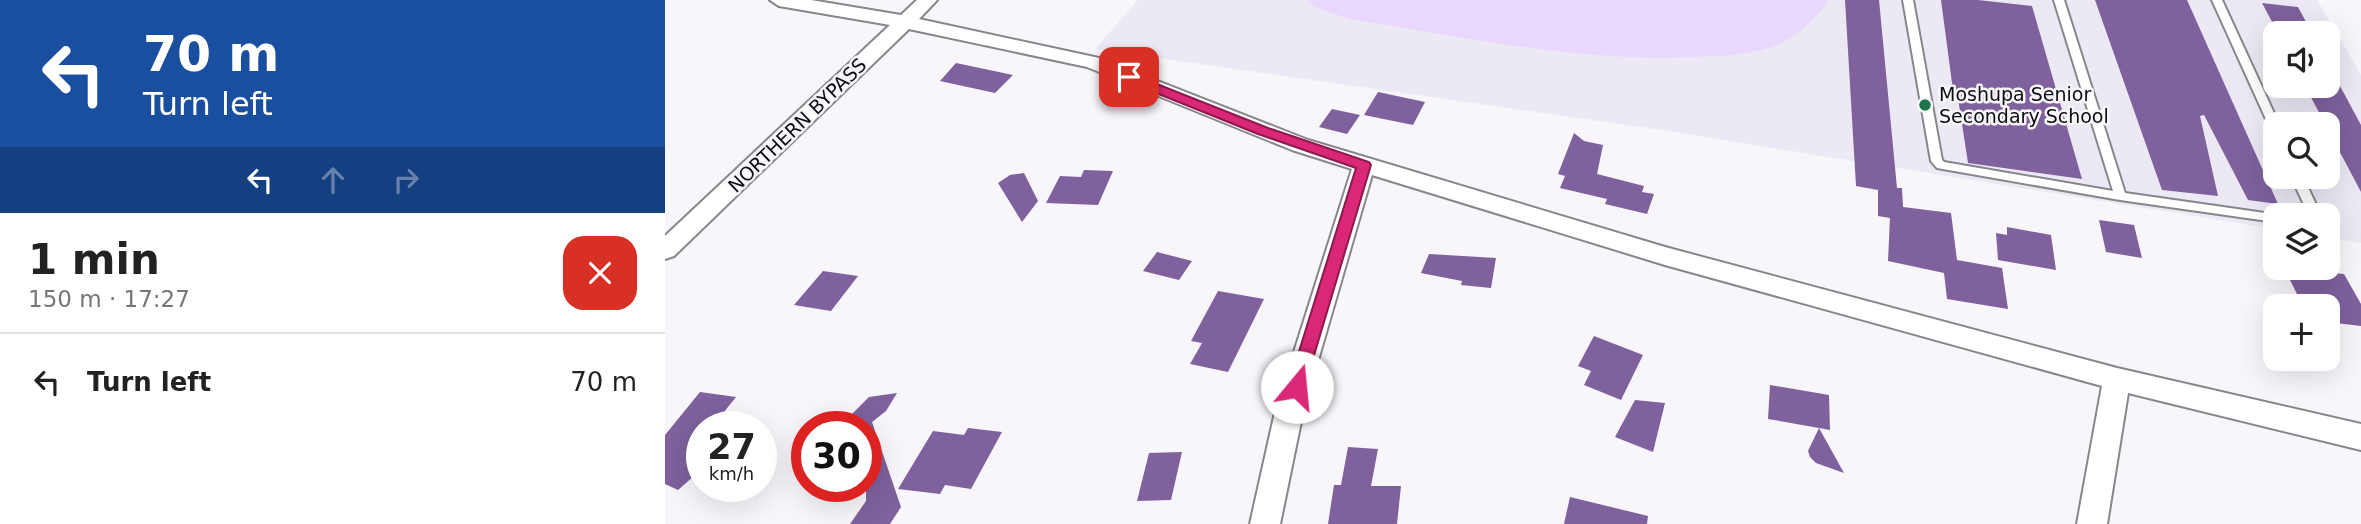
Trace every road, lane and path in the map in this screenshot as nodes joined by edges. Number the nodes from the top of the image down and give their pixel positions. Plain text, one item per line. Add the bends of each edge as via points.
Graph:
1 (779, 0) edge
2 (928, 0) edge
3 (1908, 0) edge
4 (2056, 0) edge
5 (2217, 0) edge
6 (905, 22) junction
7 (2268, 112) edge
8 (1364, 165) junction
9 (2120, 196) junction
10 (2263, 216) edge
11 (665, 250) edge
12 (2117, 379) junction
13 (2361, 437) edge
14 (1265, 524) edge
15 (2092, 524) edge

1 - 6 street
2 - 6 street, NORTHERN BYPASS
3 - 9 lane via 1941,165
4 - 9 lane
5 - 7 lane
6 - 8 street via 1092,62 1244,124
6 - 11 street, NORTHERN BYPASS
8 - 12 street via 1665,256
8 - 14 street via 1289,412
9 - 10 lane
12 - 13 street
12 - 15 street

